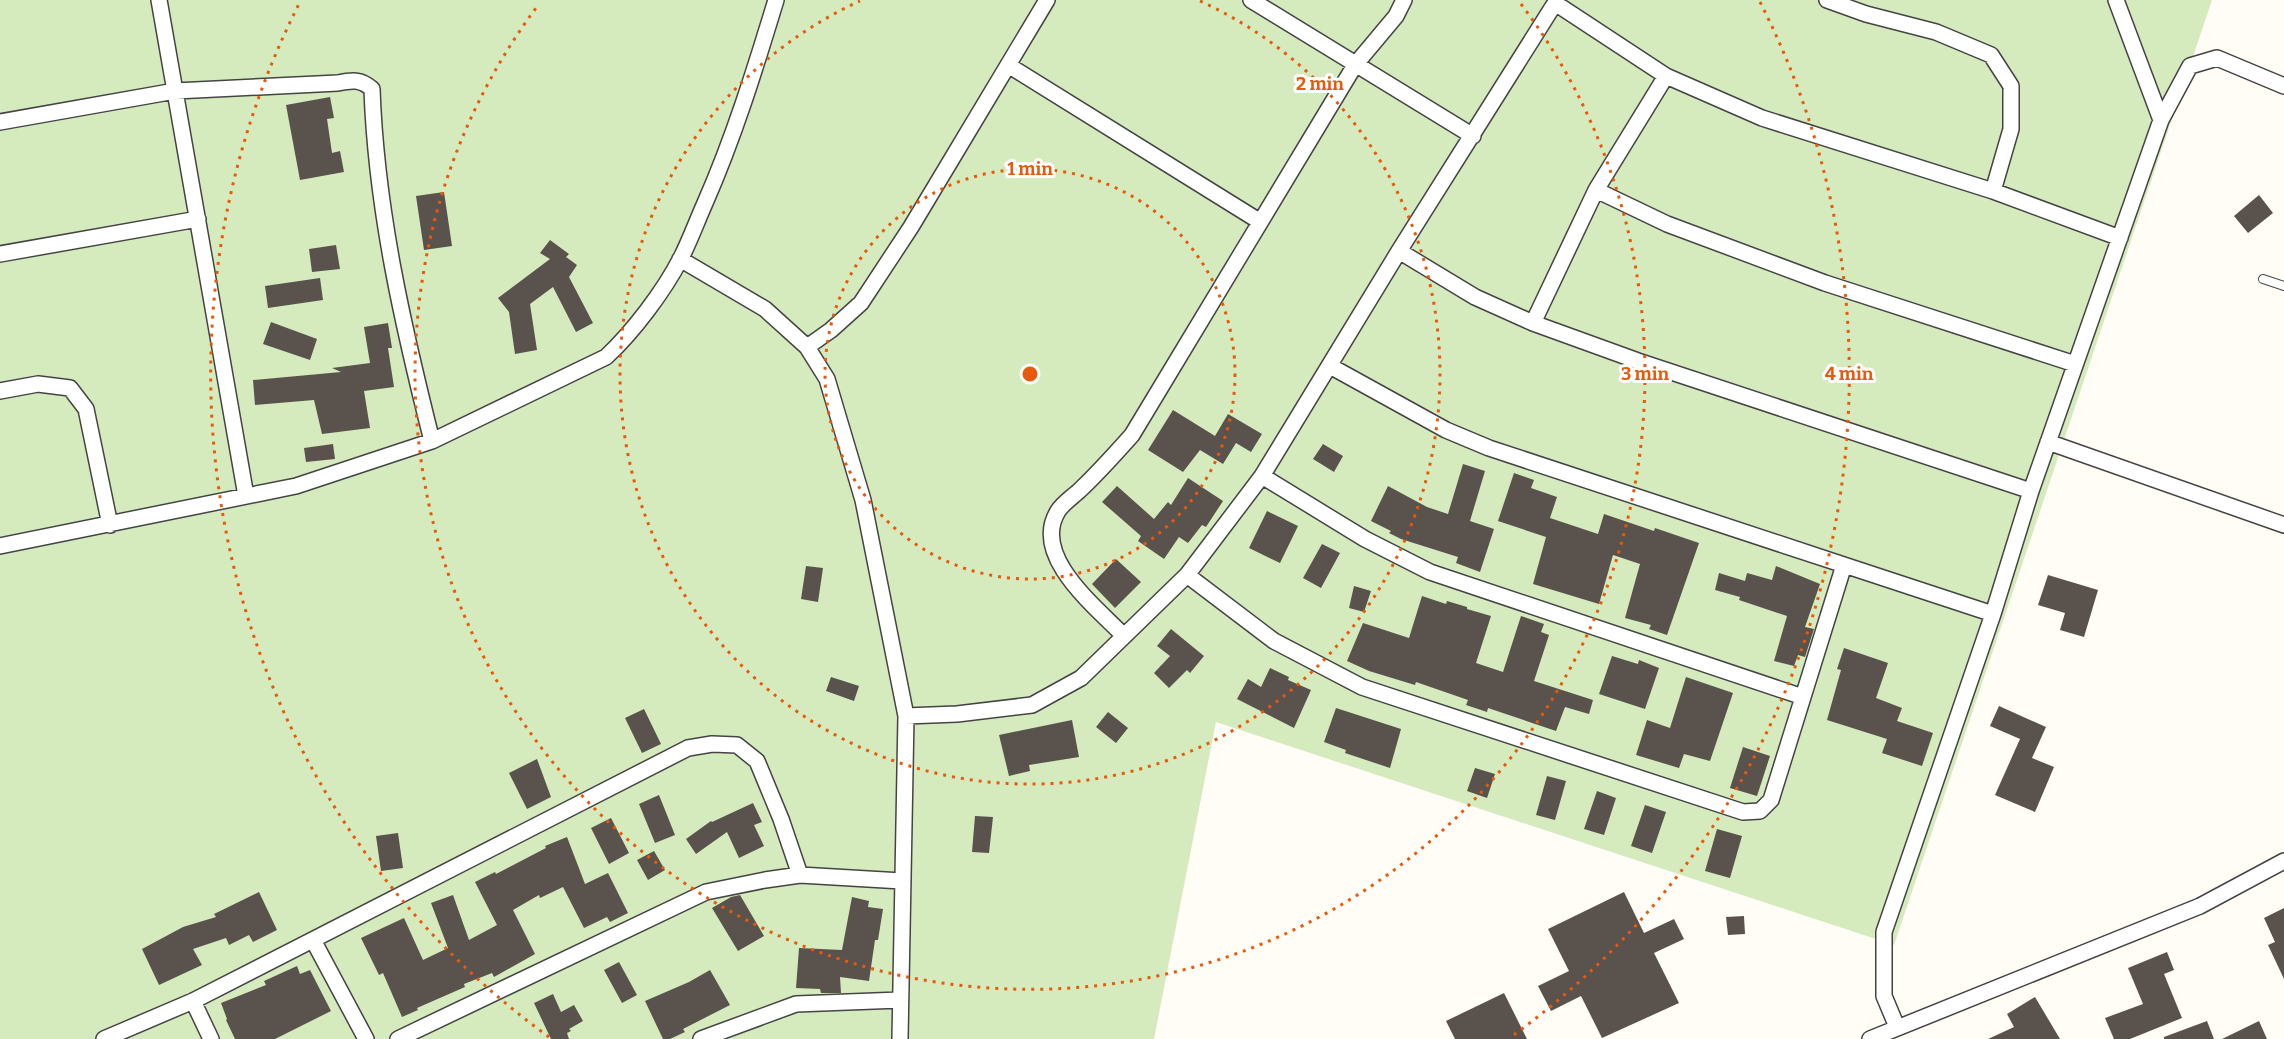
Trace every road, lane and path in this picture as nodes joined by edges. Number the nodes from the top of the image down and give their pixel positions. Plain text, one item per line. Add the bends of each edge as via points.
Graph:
1 (159, 0) edge
2 (776, 0) edge
3 (1047, 0) edge
4 (1251, 0) edge
5 (1404, 0) edge
6 (1827, 0) edge
7 (2116, 0) edge
8 (1556, 1) edge
9 (1008, 65) junction
10 (1355, 65) junction
11 (1666, 76) junction
12 (2284, 86) edge
13 (175, 91) junction
14 (2161, 120) junction
15 (0, 122) edge
16 (1473, 136) junction
17 (1596, 190) junction
18 (1993, 191) junction
19 (198, 219) junction
20 (1259, 221) junction
21 (2120, 238) junction
22 (1399, 251) junction
23 (0, 254) edge
24 (680, 259) junction
25 (2263, 279) dead end
26 (2284, 286) edge
27 (1533, 323) junction
28 (807, 347) junction
29 (2075, 364) junction
30 (1330, 366) junction
31 (0, 391) edge
32 (432, 441) junction
33 (2048, 442) junction
34 (1262, 476) junction
35 (2031, 491) junction
36 (246, 496) junction
37 (110, 525) junction
38 (2284, 525) edge
39 (0, 546) edge
40 (1844, 565) junction
41 (1187, 575) junction
42 (1993, 614) junction
43 (1124, 636) junction
44 (1803, 697) junction
45 (906, 716) junction
46 (2284, 861) edge
47 (800, 875) junction
48 (902, 881) junction
49 (313, 940) junction
50 (900, 1000) junction
51 (193, 1001) junction
52 (1897, 1027) junction
53 (104, 1039) edge
54 (211, 1039) edge
55 (366, 1039) edge
56 (398, 1039) edge
57 (701, 1039) edge
58 (900, 1039) edge
59 (1870, 1039) edge

1 - 13 street
2 - 24 street via 746,102
3 - 9 street
4 - 10 street
5 - 10 street via 1396,16
6 - 18 street via 1936,32 1991,55 2011,86 2011,129
7 - 14 street
8 - 11 street
8 - 16 street
9 - 20 street
9 - 28 street via 861,303
10 - 16 street
10 - 20 street
11 - 17 street
11 - 18 street via 1762,118
12 - 14 street via 2217,58 2190,66
13 - 15 street
13 - 19 street
13 - 32 street via 352,80 365,82 372,89 382,198 405,333
14 - 21 street
16 - 22 street
17 - 27 street
17 - 29 street via 1667,224 1825,283
18 - 21 street
19 - 23 street
19 - 36 street
20 - 43 street via 1132,435 1058,510 1051,528 1054,553 1063,571
21 - 29 street
22 - 27 street via 1475,297
22 - 30 street
24 - 28 street via 765,309
24 - 32 street via 640,320 606,357
25 - 26 lane
27 - 35 street
28 - 45 street via 827,379 863,500
29 - 33 street
30 - 34 street
30 - 40 street via 1446,430 1489,448
31 - 37 street via 38,384 70,388 86,409
32 - 36 street via 297,486
33 - 35 street
33 - 38 street
34 - 41 street
34 - 44 street via 1365,539 1430,572
35 - 42 street
36 - 37 street
37 - 39 street
40 - 42 street
40 - 44 street
41 - 43 street
41 - 44 street via 1274,641 1362,687 1743,812 1760,811 1771,800
42 - 52 street via 1884,932 1884,996
43 - 45 street via 1081,678 1032,705
45 - 48 street
46 - 52 street via 2200,906
47 - 48 street
47 - 49 street via 757,761 737,745 712,744 688,748
47 - 56 street via 706,892
48 - 50 street
49 - 51 street
49 - 55 street
50 - 57 street via 796,1004
50 - 58 street
51 - 53 street
51 - 54 street
52 - 59 street

